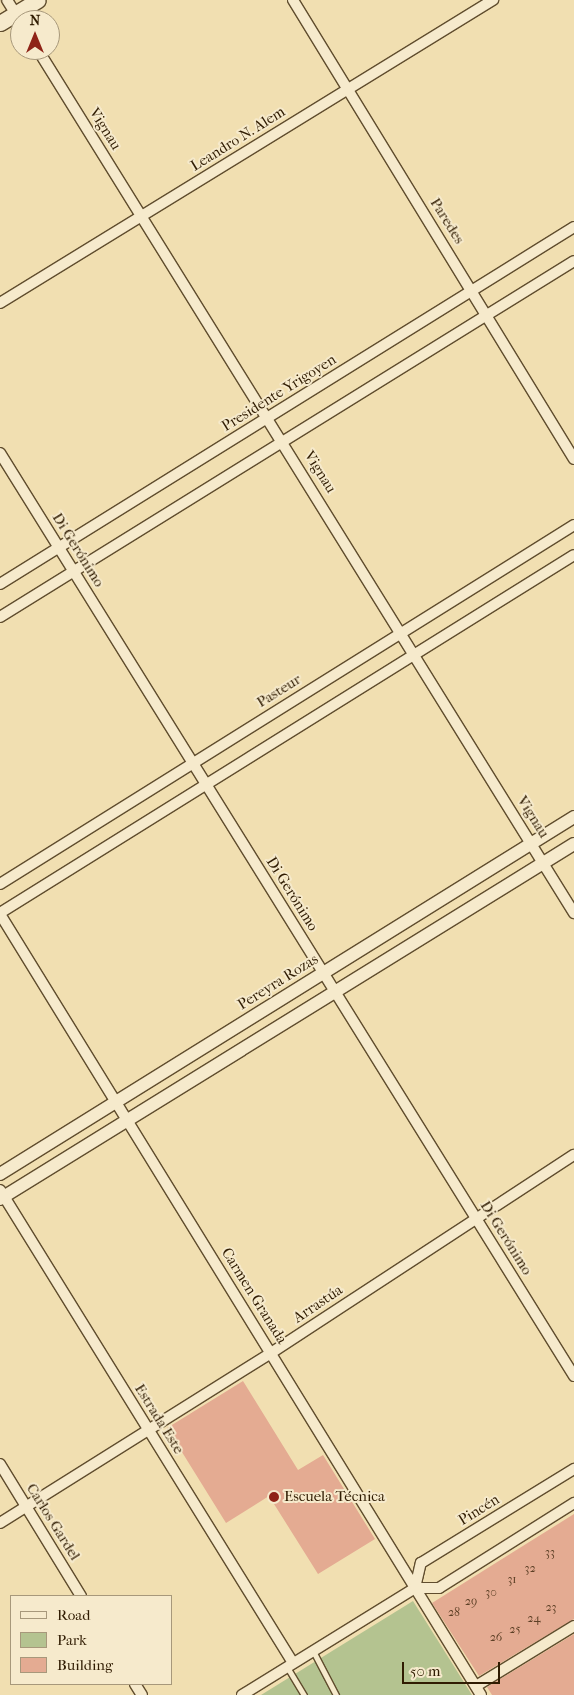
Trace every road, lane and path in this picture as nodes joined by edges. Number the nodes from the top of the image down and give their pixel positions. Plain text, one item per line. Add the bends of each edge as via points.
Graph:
1 (38, 0) edge
2 (293, 0) edge
3 (492, 0) edge
4 (27, 10) edge
5 (44, 60) edge
6 (348, 89) junction
7 (142, 216) junction
8 (574, 227) edge
9 (574, 261) edge
10 (472, 290) junction
11 (0, 304) edge
12 (487, 315) junction
13 (268, 417) junction
14 (283, 441) junction
15 (0, 453) edge
16 (574, 459) edge
17 (574, 525) edge
18 (59, 547) junction
19 (574, 555) edge
20 (74, 571) junction
21 (0, 584) edge
22 (0, 617) edge
23 (402, 632) junction
24 (414, 652) junction
25 (193, 763) junction
26 (206, 784) junction
27 (574, 817) edge
28 (531, 844) junction
29 (574, 844) edge
30 (543, 863) junction
31 (0, 884) edge
32 (574, 913) edge
33 (0, 914) edge
34 (323, 973) junction
35 (335, 992) junction
36 (116, 1102) junction
37 (127, 1120) junction
38 (574, 1155) edge
39 (0, 1174) edge
40 (1, 1195) edge
41 (475, 1217) junction
42 (271, 1353) junction
43 (574, 1376) edge
44 (148, 1430) junction
45 (0, 1464) edge
46 (574, 1469) edge
47 (574, 1503) edge
48 (26, 1506) junction
49 (0, 1523) edge
50 (415, 1588) junction
51 (80, 1595) edge
52 (574, 1626) edge
53 (313, 1651) junction
54 (290, 1665) junction
55 (478, 1691) edge
56 (242, 1695) edge
57 (304, 1695) edge
58 (336, 1695) edge

1 - 4 main road
2 - 6 street, Paredes
3 - 6 street, Leandro N. Alem
5 - 7 street, Vignau
6 - 7 street, Leandro N. Alem
6 - 10 street, Paredes
7 - 11 street, Leandro N. Alem
7 - 13 street, Vignau
8 - 10 street, Presidente Yrigoyen
9 - 12 street
10 - 12 street, Paredes
10 - 13 street, Presidente Yrigoyen
12 - 14 street
12 - 16 street, Paredes
13 - 14 street, Vignau
13 - 18 street, Presidente Yrigoyen
14 - 20 street
14 - 23 street, Vignau
15 - 18 street, Di Gerónimo
17 - 23 street, Pasteur
18 - 20 street, Di Gerónimo
18 - 21 street, Presidente Yrigoyen
19 - 24 street
20 - 22 street
20 - 25 street, Di Gerónimo
23 - 24 street, Vignau
23 - 25 street, Pasteur
24 - 26 street
24 - 28 street, Vignau
25 - 26 street, Di Gerónimo
25 - 31 street, Pasteur
26 - 33 street
26 - 34 street, Di Gerónimo
27 - 28 street, Pereyra Rozas
28 - 30 street, Vignau
28 - 34 street, Pereyra Rozas
29 - 30 street
30 - 32 street, Vignau
30 - 35 street
33 - 36 street, Carmen Granada
34 - 35 street, Di Gerónimo
34 - 36 street, Pereyra Rozas
35 - 37 street
35 - 41 street, Di Gerónimo
36 - 37 street, Carmen Granada
36 - 39 street, Pereyra Rozas
37 - 40 street
37 - 42 street, Carmen Granada
38 - 41 street, Arrastúa
40 - 44 street, Estrada Este
41 - 42 street, Arrastúa
41 - 43 street, Di Gerónimo
42 - 44 street, Arrastúa
42 - 50 street, Carmen Granada
44 - 48 street, Arrastúa
44 - 54 street, Estrada Este
45 - 48 street, Carlos Gardel
46 - 50 street, Pincén via 422,1563
47 - 50 street via 439,1588
48 - 49 street, Arrastúa
48 - 51 street, Carlos Gardel
50 - 53 street
50 - 55 street, Carmen Granada
52 - 55 street
53 - 54 street
53 - 58 lane
54 - 56 street
54 - 57 lane

